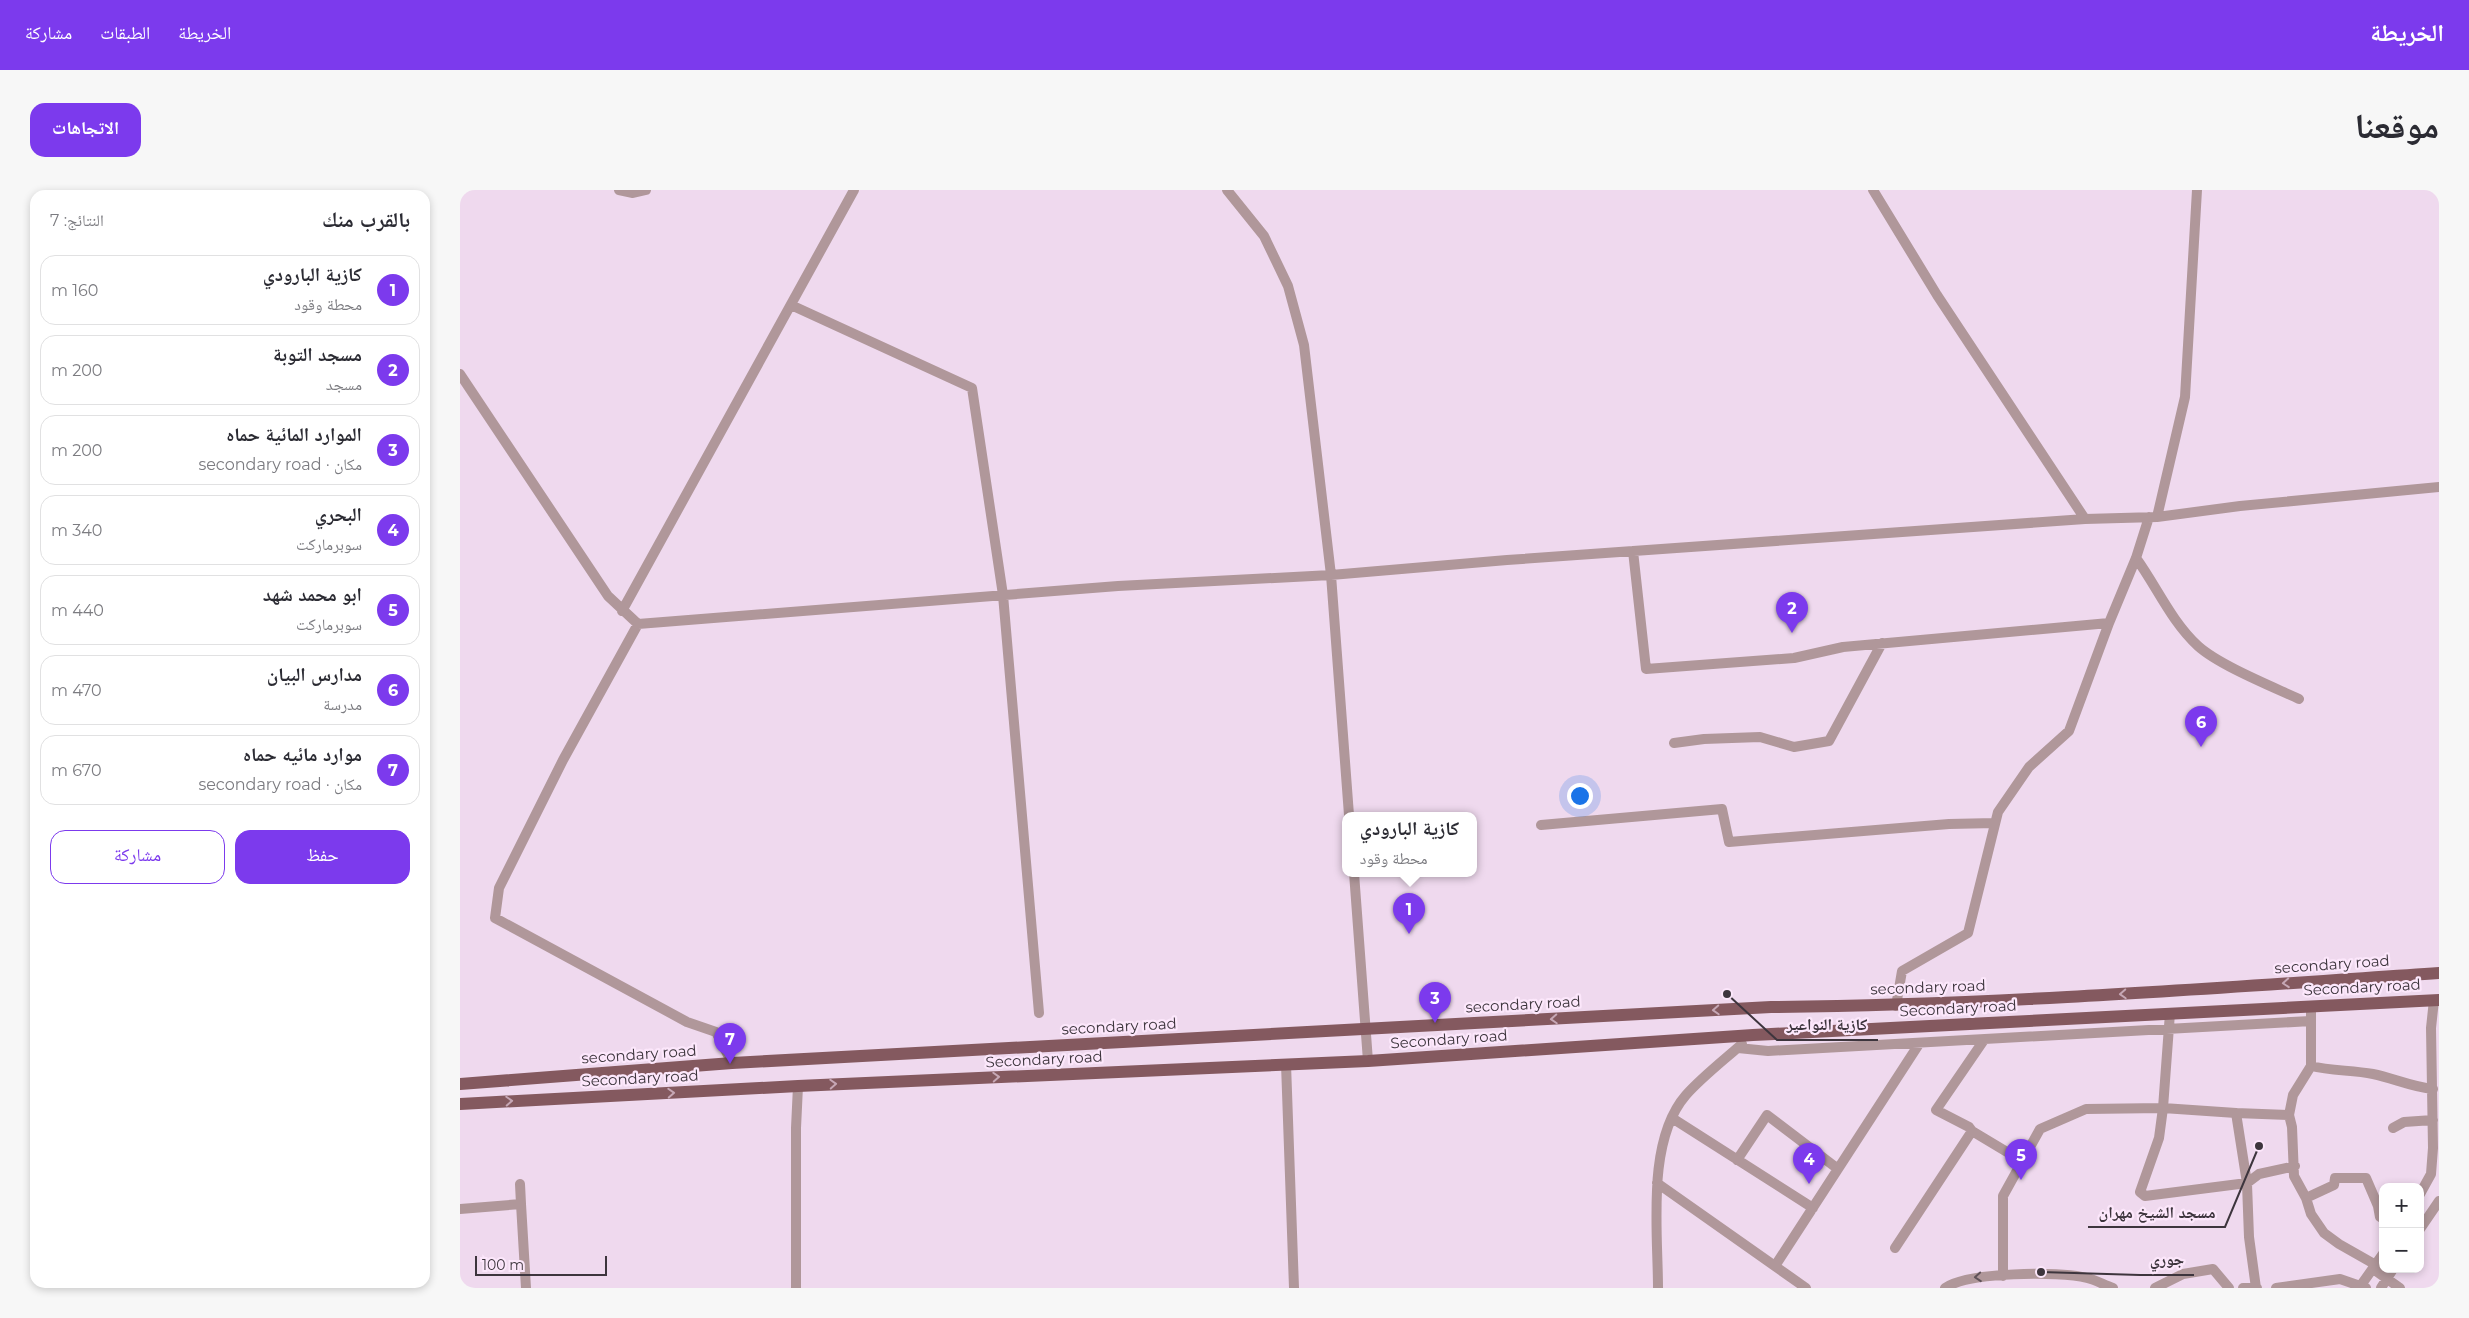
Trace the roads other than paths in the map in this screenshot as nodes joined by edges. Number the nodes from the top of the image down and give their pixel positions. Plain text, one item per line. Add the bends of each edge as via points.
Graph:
1 (619, 190) edge
2 (646, 190) edge
3 (854, 190) edge
4 (1227, 190) edge
5 (1873, 190) edge
6 (2197, 190) edge
7 (791, 305) junction
8 (460, 374) edge
9 (2439, 487) edge
10 (2153, 517) junction
11 (2085, 519) junction
12 (1633, 551) junction
13 (2136, 558) junction
14 (1331, 575) junction
15 (1003, 595) junction
16 (622, 611) junction
17 (2109, 623) junction
18 (638, 624) junction
19 (1882, 643) junction
20 (2299, 699) dead end
21 (1674, 743) dead end
22 (1349, 812) edge
23 (1995, 823) junction
24 (1541, 825) dead end
25 (1354, 877) edge
26 (2439, 973) edge
27 (2437, 1000) edge
28 (1896, 1006) junction
29 (2311, 1006) junction
30 (1039, 1013) dead end
31 (2170, 1013) junction
32 (2439, 1013) edge
33 (2311, 1021) junction
34 (1365, 1029) junction
35 (2170, 1029) junction
36 (1752, 1035) junction
37 (1984, 1040) junction
38 (1919, 1044) junction
39 (1738, 1048) junction
40 (1368, 1061) junction
41 (732, 1063) junction
42 (1286, 1064) junction
43 (2310, 1066) junction
44 (460, 1084) edge
45 (798, 1086) junction
46 (2433, 1089) junction
47 (460, 1104) edge
48 (2163, 1108) junction
49 (2435, 1112) edge
50 (2236, 1113) junction
51 (2289, 1115) junction
52 (1672, 1118) junction
53 (2393, 1128) dead end
54 (1972, 1131) junction
55 (1737, 1160) junction
56 (2022, 1161) junction
57 (2295, 1166) junction
58 (1838, 1169) junction
59 (1657, 1183) junction
60 (2247, 1183) junction
61 (520, 1184) dead end
62 (2424, 1187) edge
63 (2306, 1198) junction
64 (2439, 1201) edge
65 (521, 1204) junction
66 (1812, 1208) junction
67 (460, 1209) edge
68 (2379, 1212) edge
69 (2421, 1228) edge
70 (1895, 1248) dead end
71 (2379, 1260) edge
72 (1775, 1266) junction
73 (2375, 1267) junction
74 (2391, 1273) edge
75 (2003, 1276) junction
76 (2387, 1279) junction
77 (2362, 1287) edge
78 (526, 1288) edge
79 (796, 1288) edge
80 (1294, 1288) edge
81 (1658, 1288) edge
82 (1806, 1288) edge
83 (1945, 1288) edge
84 (2112, 1288) edge
85 (2154, 1288) edge
86 (2229, 1288) edge
87 (2243, 1288) edge
88 (2256, 1288) edge
89 (2276, 1288) edge
90 (2381, 1288) edge
91 (2400, 1288) edge

1 - 2 street via 633,193
3 - 7 street
4 - 14 street via 1264,236 1288,286 1304,345
5 - 11 street via 1937,295
6 - 10 street via 2185,397
7 - 15 street via 972,388
7 - 16 street
8 - 16 street via 608,596
9 - 10 street
10 - 11 street
10 - 13 street
11 - 12 street
12 - 14 street
12 - 19 street via 1646,669 1794,658 1843,647
13 - 17 street
13 - 20 street via 2174,618 2198,647
14 - 15 street
14 - 22 street
15 - 18 street
15 - 30 street
16 - 18 street
17 - 19 street
17 - 23 street via 2068,731 2029,767 1998,812
18 - 41 street via 563,760 499,888 496,918 687,1022 716,1032
19 - 21 street via 1830,741 1794,747 1760,737
23 - 24 street via 1729,842 1722,809
23 - 28 street via 1968,933 1902,971
25 - 34 street
26 -> 28 main road, secondary road
27 - 29 main road, Secondary road
27 - 32 street
27 - 46 street via 2432,1028
28 -> 34 main road, secondary road via 1771,1007
29 - 31 main road, Secondary road
29 - 33 street
31 - 35 street
31 - 36 main road, Secondary road
33 - 35 street
33 - 43 street
34 - 40 street
34 - 41 main road, secondary road
35 - 37 street
35 - 48 street
36 - 39 street
36 - 40 main road, Secondary road
37 - 38 street
37 - 54 street via 1936,1110
38 - 39 street via 1768,1051
38 - 58 street
39 - 52 street via 1685,1096
40 - 42 main road, Secondary road
41 - 44 main road, secondary road
45 -> 42 main road, Secondary road
42 - 80 street
43 - 46 street via 2398,1079 2419,1088
43 - 51 street via 2293,1095
47 -> 45 main road, Secondary road
45 - 79 street
46 - 49 street
48 - 50 street
48 - 56 street via 2086,1108 2040,1129
48 - 60 street via 2159,1138 2140,1192 2145,1196
49 - 53 street
49 - 62 street via 2431,1174
50 - 51 street
50 - 60 street
51 - 57 street
52 - 55 street
52 - 59 street via 1666,1129
54 - 56 street
54 - 70 street
55 - 58 street via 1766,1115
55 - 66 street
56 - 75 street via 2003,1196
57 - 60 street via 2259,1174
57 - 63 street via 2294,1176
58 - 66 street
59 - 72 street
59 - 81 street
60 - 88 street via 2249,1237
61 - 65 street
63 - 68 street via 2334,1185 2335,1178 2366,1178
63 - 73 street via 2310,1214 2324,1233
64 - 69 street
65 - 67 street
65 - 78 street
66 - 72 street
71 - 73 street
72 - 82 street
73 - 76 street
73 - 77 street
74 - 76 street
75 -> 83 street via 1972,1277
75 - 84 street via 2050,1274 2078,1277
76 - 90 street
76 - 91 street
77 - 89 street via 2340,1279
85 - 86 street via 2183,1274 2213,1269
87 - 88 street

